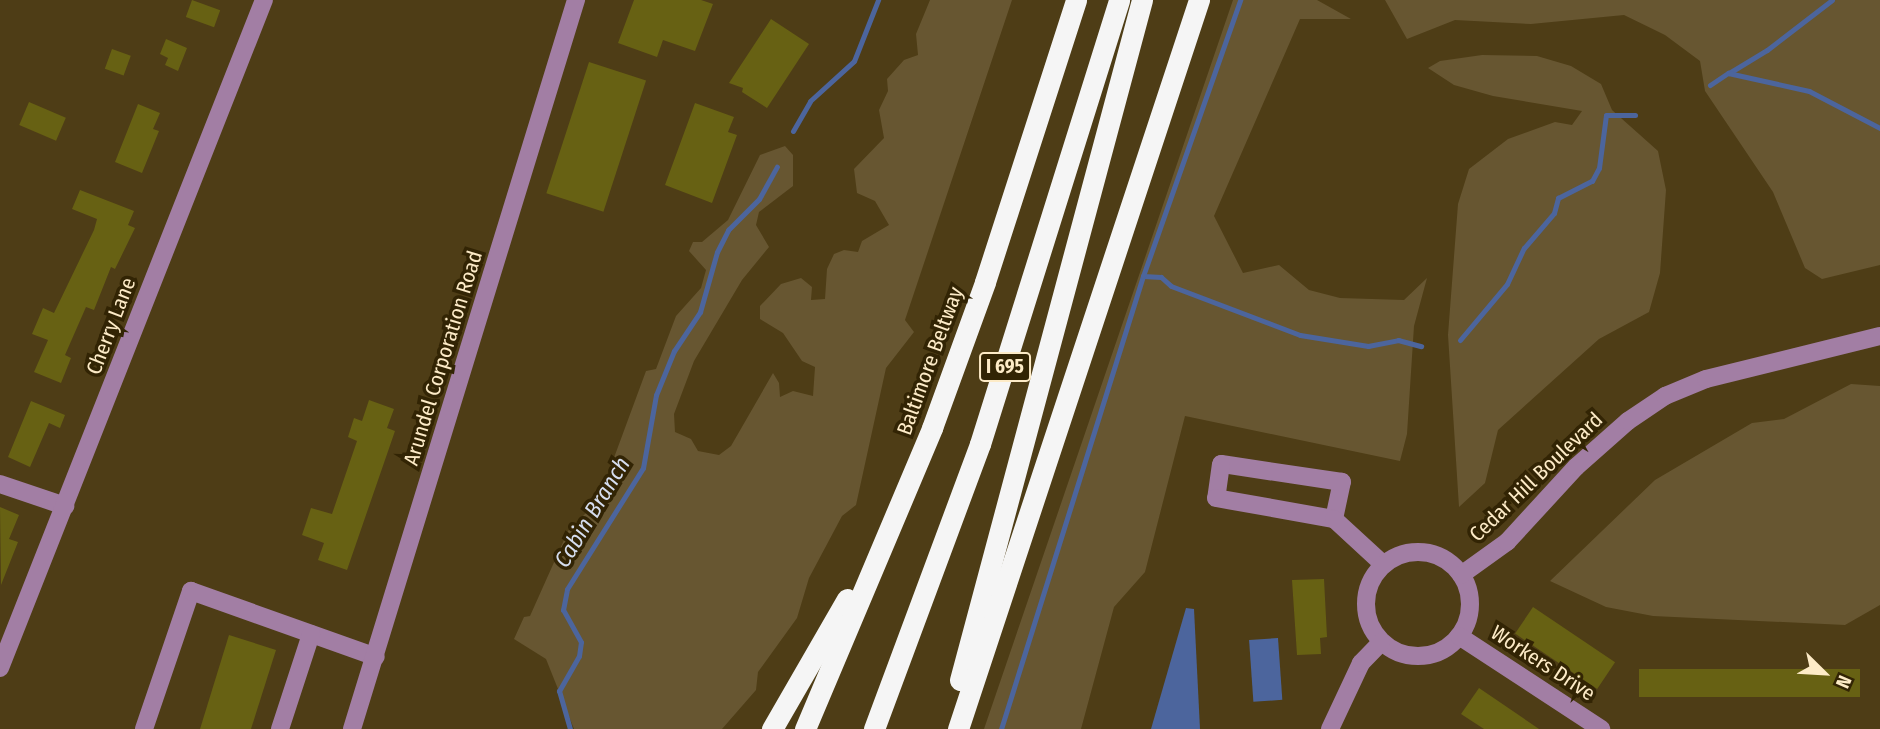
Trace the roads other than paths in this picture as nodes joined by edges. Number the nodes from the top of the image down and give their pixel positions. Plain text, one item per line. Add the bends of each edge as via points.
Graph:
1 (264, 0) edge
2 (576, 0) edge
3 (1076, 0) edge
4 (1118, 0) edge
5 (1142, 0) edge
6 (1199, 0) edge
7 (1880, 336) edge
8 (932, 428) junction
9 (0, 484) edge
10 (65, 506) junction
11 (1334, 520) junction
12 (1383, 564) junction
13 (1461, 575) junction
14 (312, 634) junction
15 (1459, 636) junction
16 (1381, 642) junction
17 (376, 657) junction
18 (0, 668) edge
19 (144, 729) edge
20 (280, 729) edge
21 (352, 729) edge
22 (772, 729) edge
23 (805, 729) edge
24 (874, 729) edge
25 (947, 729) edge
26 (958, 729) edge
27 (1330, 729) edge
28 (1601, 729) edge

1 - 10 street, Cherry Lane
2 - 17 street, Arundel Corporation Road
3 - 8 highway, Baltimore Beltway / I 695 via 1007,217
4 - 24 highway, I 695 via 980,444
5 - 25 highway
6 - 26 highway
7 - 13 street, Cedar Hill Boulevard via 1706,379 1665,396 1628,421 1576,467 1507,542
8 - 22 highway via 834,627
8 - 23 highway, Baltimore Beltway / I 695
9 - 10 street
10 - 18 street, Cherry Lane
11 - 11 street via 1216,498 1221,464 1342,482
11 - 12 street
12 - 13 street via 1413,551 1430,552
12 - 16 street via 1366,592 1365,609
13 - 15 street via 1470,599 1469,616
14 - 17 street
14 - 19 street via 191,591
14 - 20 street
15 - 16 street via 1438,652 1422,657 1406,656
15 - 28 street, Workers Drive
16 - 27 street via 1361,663
17 - 21 street, Arundel Corporation Road

